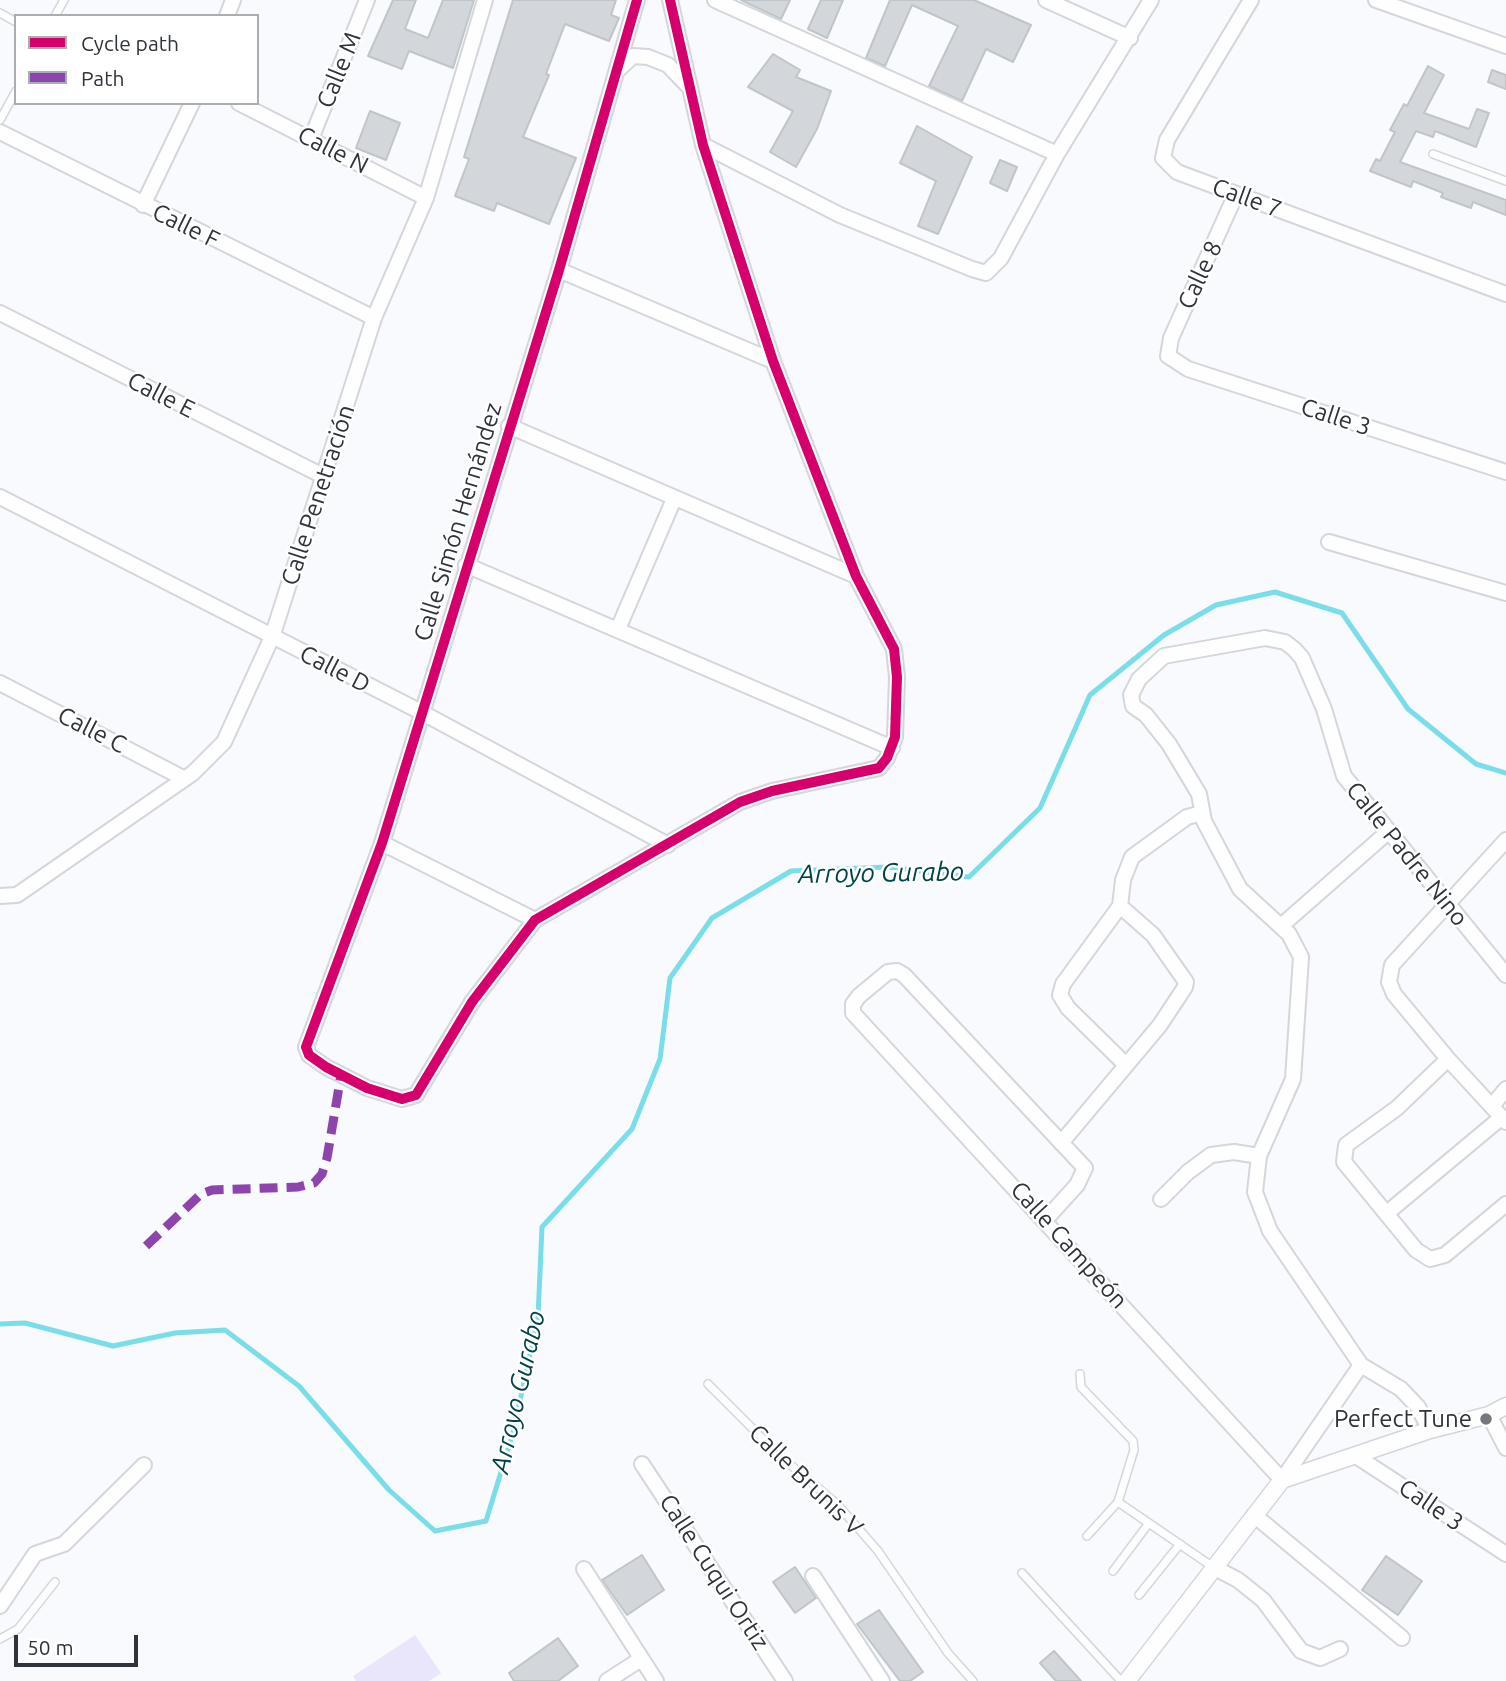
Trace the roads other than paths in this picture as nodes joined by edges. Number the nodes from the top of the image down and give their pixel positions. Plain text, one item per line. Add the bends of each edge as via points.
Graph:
1 (367, 0) edge
2 (485, 0) edge
3 (637, 0) edge
4 (670, 0) edge
5 (715, 0) edge
6 (1046, 0) edge
7 (1151, 0) edge
8 (1251, 0) edge
9 (1376, 0) edge
10 (1130, 38) junction
11 (1506, 47) edge
12 (618, 70) junction
13 (690, 88) junction
14 (14, 95) edge
15 (191, 105) edge
16 (243, 105) edge
17 (0, 120) edge
18 (0, 132) edge
19 (311, 139) junction
20 (703, 145) junction
21 (1057, 154) junction
22 (1433, 155) dead end
23 (1506, 181) edge
24 (1236, 194) junction
25 (426, 198) junction
26 (143, 205) junction
27 (559, 270) junction
28 (1506, 294) edge
29 (0, 313) edge
30 (374, 318) junction
31 (1168, 356) joint
32 (773, 361) junction
33 (509, 426) junction
34 (1506, 472) edge
35 (323, 477) junction
36 (0, 497) edge
37 (674, 499) junction
38 (1329, 542) dead end
39 (467, 565) junction
40 (856, 576) junction
41 (1506, 593) edge
42 (618, 629) junction
43 (272, 637) junction
44 (0, 683) edge
45 (421, 712) junction
46 (892, 748) junction
47 (183, 778) junction
48 (1202, 813) junction
49 (1389, 831) junction
50 (1506, 840) edge
51 (383, 843) junction
52 (668, 845) junction
53 (0, 896) edge
54 (1120, 906) junction
55 (1447, 906) junction
56 (535, 920) junction
57 (1281, 926) junction
58 (1506, 975) edge
59 (1448, 1059) junction
60 (1126, 1065) junction
61 (1506, 1089) edge
62 (1500, 1115) edge
63 (1061, 1143) junction
64 (1259, 1156) junction
65 (1161, 1199) dead end
66 (1506, 1205) edge
67 (1387, 1213) junction
68 (1045, 1219) junction
69 (1361, 1365) junction
70 (1080, 1374) dead end
71 (708, 1384) dead end
72 (1506, 1406) edge
73 (1489, 1415) junction
74 (1430, 1430) junction
75 (1506, 1448) edge
76 (1356, 1456) junction
77 (642, 1464) dead end
78 (144, 1465) dead end
79 (1282, 1480) junction
80 (1118, 1502) junction
81 (1254, 1515) junction
82 (1149, 1523) junction
83 (1087, 1536) dead end
84 (1180, 1544) junction
85 (1506, 1554) edge
86 (1213, 1567) junction
87 (584, 1569) dead end
88 (1113, 1571) dead end
89 (1022, 1573) dead end
90 (813, 1576) dead end
91 (55, 1582) dead end
92 (1139, 1595) dead end
93 (0, 1606) edge
94 (1402, 1638) dead end
95 (0, 1639) edge
96 (1340, 1649) dead end
97 (641, 1659) junction
98 (607, 1681) edge
99 (656, 1681) edge
100 (785, 1681) edge
101 (882, 1681) edge
102 (972, 1681) edge
103 (1121, 1681) edge
104 (1127, 1681) edge

1 - 19 street, Calle M
2 - 25 street, Calle Penetración
3 - 12 street, Calle Simón Hernández
4 - 13 street
5 - 21 street
6 - 10 street
7 - 10 street
8 - 24 street, Calle 7 via 1167,140 1163,158 1177,172
9 - 11 street
10 - 21 street
12 - 13 street via 633,56 648,57 668,65
12 - 27 street, Calle Simón Hernández
13 - 20 street
14 - 17 lane
15 - 26 street
16 - 19 street, Calle N
18 - 26 street, Calle F
19 - 25 street, Calle N
20 - 21 street via 840,215 986,272 1001,258
20 - 32 street
22 - 23 lane
24 - 28 street, Calle 7
24 - 31 street, Calle 8 via 1171,338
25 - 30 street, Calle Penetración
26 - 30 street, Calle F
27 - 32 street
27 - 33 street, Calle Simón Hernández
29 - 35 street, Calle E
30 - 35 street, Calle Penetración
31 - 34 street, Calle 3 via 1188,369
32 - 40 street
33 - 37 street
33 - 39 street, Calle Simón Hernández
35 - 43 street, Calle Penetración
36 - 43 street, Calle D
37 - 40 street
37 - 42 street
38 - 41 street
39 - 42 street
39 - 45 street, Calle Simón Hernández
40 - 46 street via 894,649 898,704
42 - 46 street
43 - 45 street, Calle D
43 - 47 street, Calle Penetración via 223,742 202,766
44 - 47 street, Calle C
45 - 51 street, Calle Simón Hernández
45 - 52 street, Calle D
46 - 52 street via 879,768 740,802
47 - 53 street, Calle Penetración via 17,895
48 - 49 street, Calle Padre Nino via 1199,794 1169,744 1133,706 1131,695 1143,673 1164,656 1265,638 1285,642 1302,658 1324,709 1344,776
48 - 54 street via 1187,817 1132,857
48 - 57 street via 1240,889
49 - 55 street, Calle Padre Nino
49 - 57 street
50 - 55 street
51 - 56 street
51 - 56 street, Calle Simón Hernández via 306,1051 326,1068 391,1096 411,1098 472,1002
52 - 56 street
54 - 60 street via 1063,984 1060,995
54 - 60 street via 1153,935 1186,982 1184,992
55 - 58 street, Calle Padre Nino
55 - 59 street via 1389,972 1389,982
57 - 64 street via 1301,957 1293,1079
59 - 62 street
59 - 67 street via 1342,1153 1347,1169
60 - 63 street
61 - 62 street
62 - 67 street
63 - 68 street via 1085,1168 1083,1177
63 - 68 street, Calle Campeón via 897,971 888,972 853,1004 853,1013
64 - 65 street via 1211,1155
64 - 69 street via 1255,1192 1270,1231
66 - 67 street via 1437,1259 1416,1250
68 - 79 street, Calle Campeón
69 - 74 street via 1401,1389
69 - 79 street
70 - 80 lane via 1081,1387 1133,1441
71 - 102 lane, Calle Brunis V via 779,1455 837,1504
72 - 73 street
73 - 74 street
73 - 75 street
74 - 76 street
76 - 79 street
76 - 85 street, Calle 3
77 - 100 street, Calle Cuqui Ortiz
78 - 93 street via 64,1544 34,1554
79 - 81 street
80 - 82 lane
80 - 83 lane
81 - 86 street
81 - 94 street
82 - 84 lane
82 - 88 lane
84 - 86 lane
84 - 92 lane
86 - 96 street via 1263,1600 1301,1651 1320,1658
86 - 104 street
87 - 97 street
89 - 103 lane
90 - 101 street
91 - 95 lane via 18,1629
97 - 98 street
97 - 99 street

